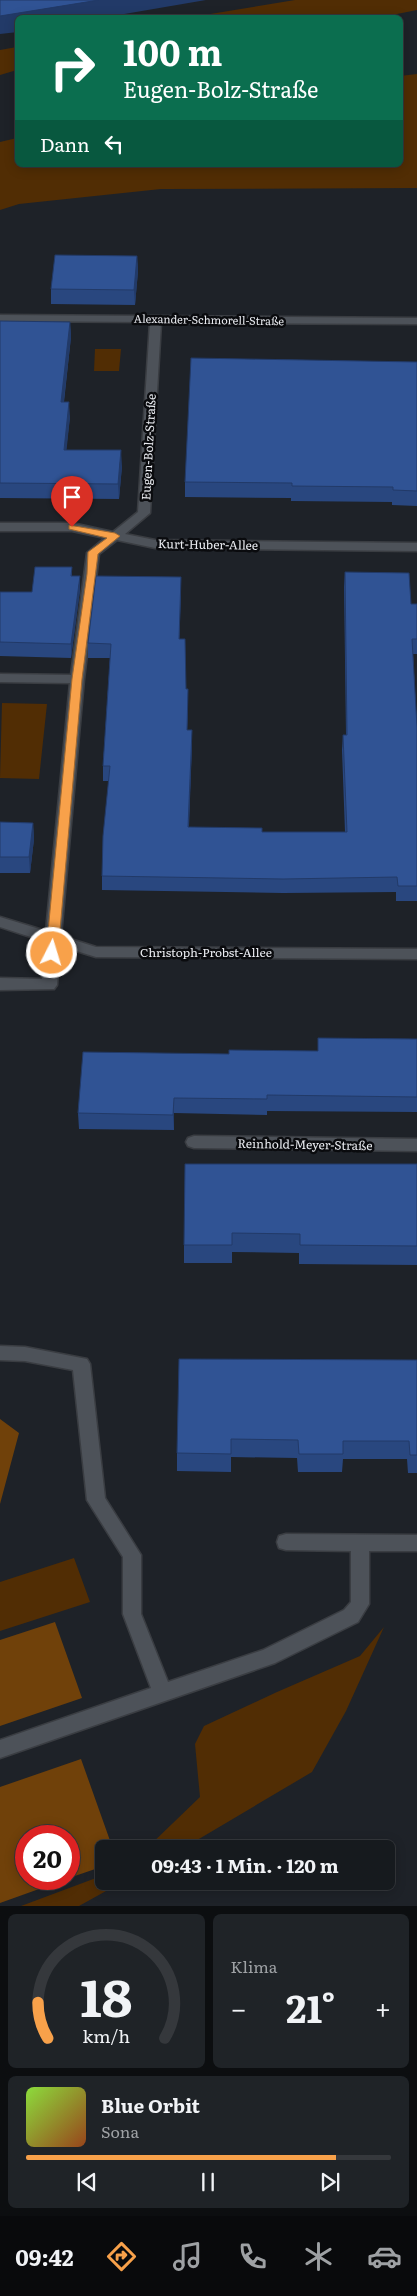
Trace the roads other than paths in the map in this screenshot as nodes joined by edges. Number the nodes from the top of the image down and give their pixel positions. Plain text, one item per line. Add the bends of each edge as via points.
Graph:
1 (0, 318) edge
2 (156, 319) junction
3 (417, 321) edge
4 (0, 527) edge
5 (115, 536) junction
6 (417, 547) edge
7 (0, 678) edge
8 (77, 679) junction
9 (0, 922) edge
10 (53, 937) junction
11 (417, 954) edge
12 (0, 984) edge
13 (194, 1142) dead end
14 (417, 1145) edge
15 (0, 1353) edge
16 (286, 1542) dead end
17 (360, 1542) junction
18 (417, 1543) edge
19 (163, 1693) junction
20 (0, 1750) edge

1 - 2 street, Alexander-Schmorell-Straße
2 - 3 street, Alexander-Schmorell-Straße
2 - 5 street, Eugen-Bolz-Straße via 144,512
4 - 5 street, Kurt-Huber-Allee via 72,527
5 - 6 street, Kurt-Huber-Allee via 155,544
5 - 8 street, Eugen-Bolz-Straße via 93,552
7 - 8 street
8 - 10 street, Eugen-Bolz-Straße
9 - 10 street, Christoph-Probst-Allee
10 - 11 street, Christoph-Probst-Allee via 96,952
10 - 12 street, Eugen-Bolz-Straße via 49,985
13 - 14 street, Reinhold-Meyer-Straße
15 - 19 street via 81,1364 96,1500 132,1555 132,1614
16 - 17 street
17 - 18 street
17 - 19 street via 360,1604 351,1616 268,1657
19 - 20 street

